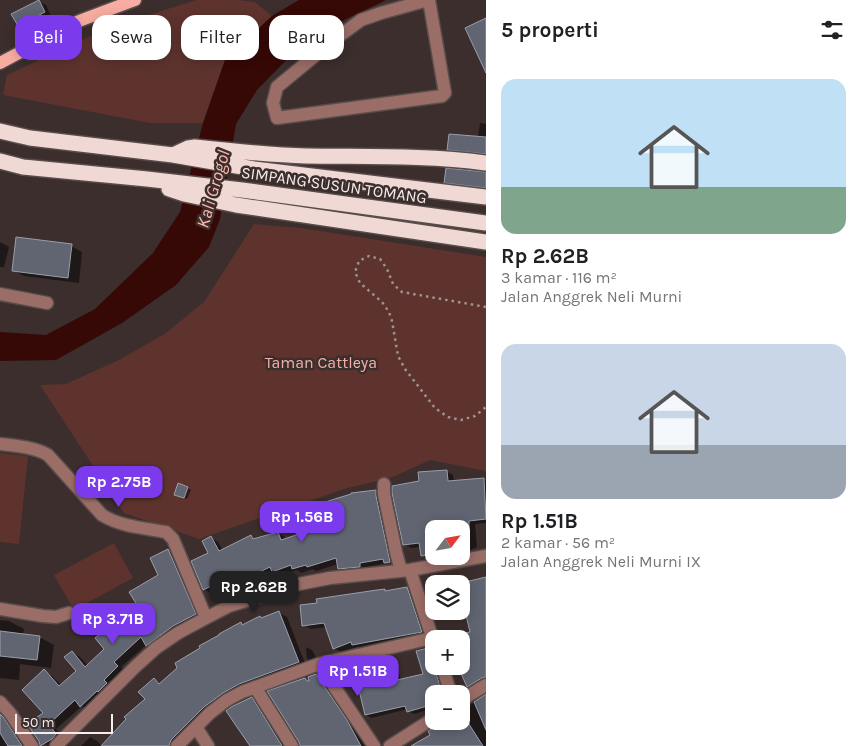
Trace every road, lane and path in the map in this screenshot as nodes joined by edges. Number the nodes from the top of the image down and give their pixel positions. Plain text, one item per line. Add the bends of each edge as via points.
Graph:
1 (136, 0) edge
2 (429, 0) edge
3 (0, 63) edge
4 (0, 131) edge
5 (194, 153) junction
6 (0, 161) edge
7 (486, 163) edge
8 (182, 189) junction
9 (486, 197) edge
10 (486, 223) edge
11 (486, 242) edge
12 (0, 294) edge
13 (47, 303) dead end
14 (486, 307) edge
15 (486, 407) edge
16 (0, 444) edge
17 (384, 484) dead end
18 (486, 556) edge
19 (406, 571) junction
20 (0, 609) edge
21 (69, 613) dead end
22 (206, 618) junction
23 (429, 630) edge
24 (425, 642) edge
25 (318, 664) junction
26 (486, 685) edge
27 (255, 687) junction
28 (470, 695) edge
29 (0, 702) edge
30 (425, 724) edge
31 (196, 727) junction
32 (32, 746) edge
33 (56, 746) edge
34 (177, 746) edge
35 (208, 746) edge
36 (292, 746) edge
37 (374, 746) edge
38 (390, 746) edge

1 - 3 main road via 79,21
2 - 2 street via 361,20 334,40 277,87 273,103 277,118 442,96 445,93
4 - 5 highway via 30,138 173,155 188,148
5 - 7 highway via 458,159
5 - 9 highway, SIMPANG SUSUN TOMANG via 254,169
6 - 8 highway via 23,167 147,179 170,189
8 - 10 highway, SIMPANG SUSUN TOMANG via 242,190
8 - 11 highway via 236,205
12 - 13 street
14 - 15 path via 402,292 392,284 380,259 369,256 359,261 355,272 360,283 389,312 398,356 435,408 448,418 461,420 475,416
16 - 22 street via 48,455 109,519 166,532 173,539
17 - 19 street via 396,552
18 - 19 street
19 - 22 street via 299,584 230,606
19 - 23 street
20 - 21 street via 56,617
22 - 33 street via 156,648
24 - 25 street
25 - 27 street
25 - 37 street
26 - 28 street
27 - 31 street via 227,700
27 - 36 street
29 - 32 street
30 - 38 street
31 - 34 street
31 - 35 street

